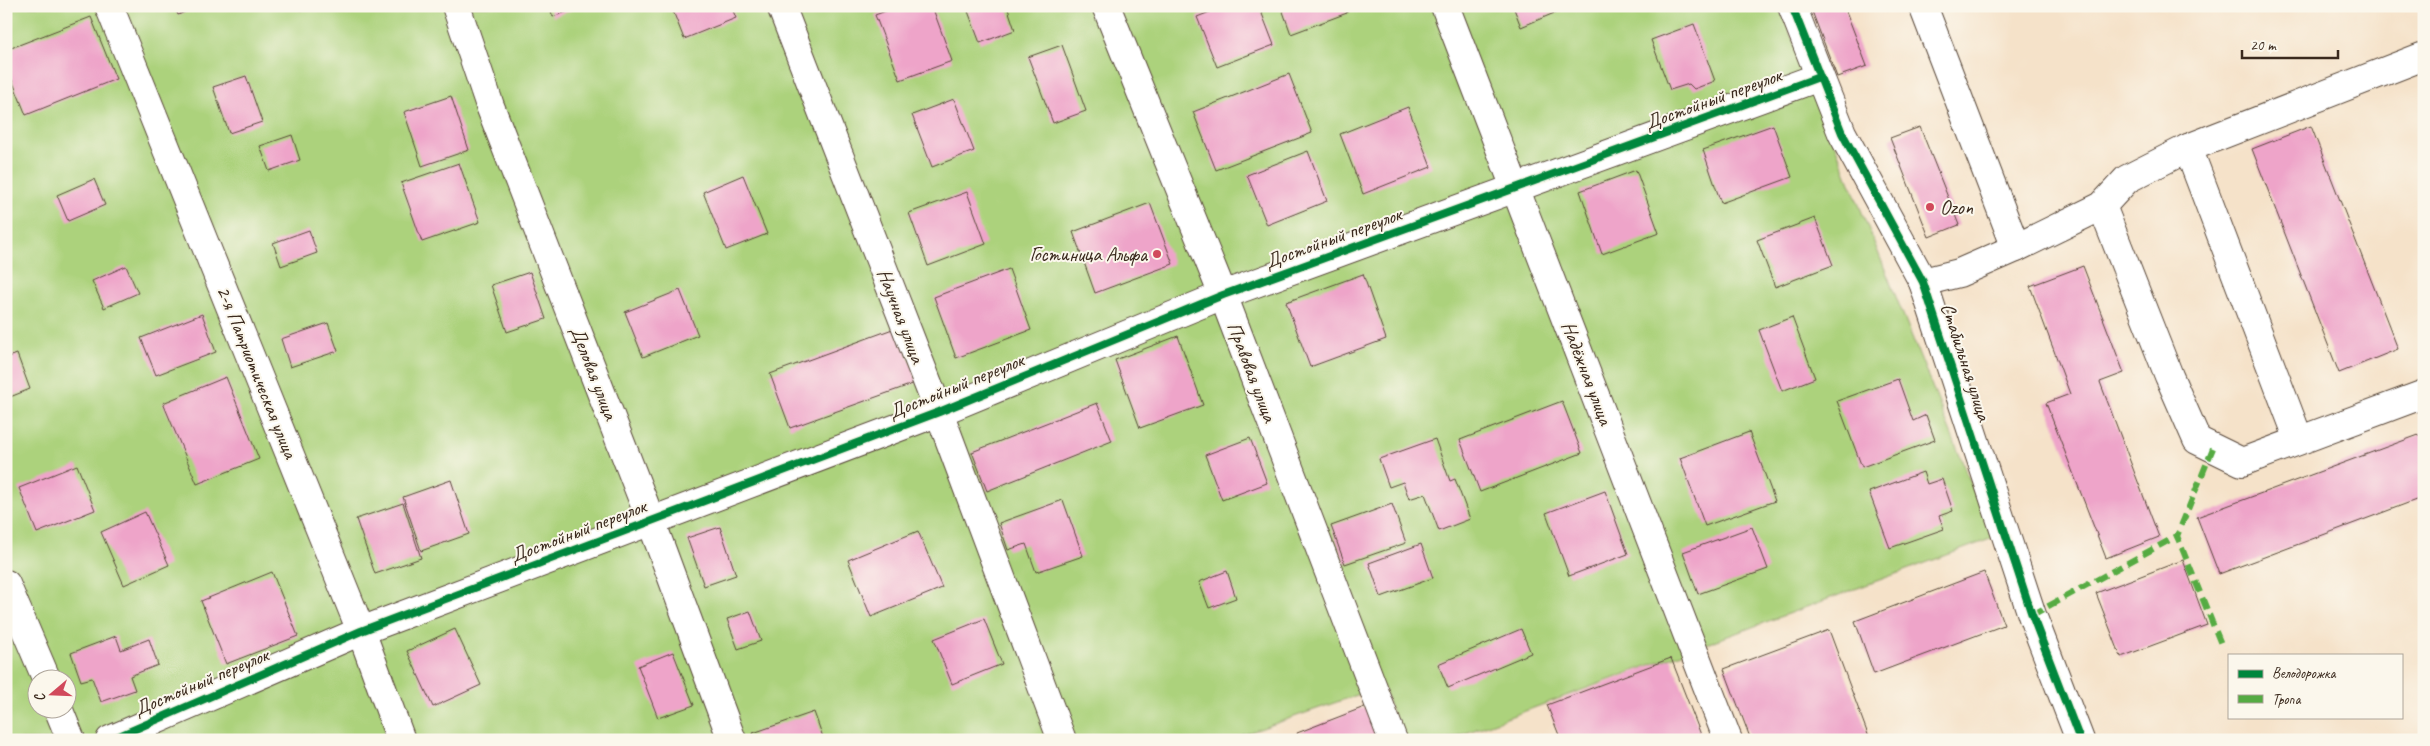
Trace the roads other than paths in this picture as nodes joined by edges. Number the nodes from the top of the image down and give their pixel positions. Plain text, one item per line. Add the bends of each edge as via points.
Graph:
1 (110, 6) edge
2 (456, 6) edge
3 (780, 6) edge
4 (1106, 6) edge
5 (1445, 6) edge
6 (1792, 6) edge
7 (1922, 6) edge
8 (2424, 56) edge
9 (1820, 77) junction
10 (2188, 148) junction
11 (1516, 189) junction
12 (2102, 206) junction
13 (2016, 248) junction
14 (1923, 282) junction
15 (1223, 295) junction
16 (2424, 394) edge
17 (939, 412) junction
18 (2299, 440) junction
19 (651, 521) junction
20 (6, 584) edge
21 (361, 631) junction
22 (42, 668) edge
23 (62, 718) edge
24 (71, 740) edge
25 (110, 740) edge
26 (401, 740) edge
27 (732, 740) edge
28 (1062, 740) edge
29 (1393, 740) edge
30 (1728, 740) edge
31 (2080, 740) edge

1 - 21 street, 2-я Патриотическая улица
2 - 19 street, Деловая улица via 490,106
3 - 17 street, Научная улица
4 - 15 street, Правовая улица
5 - 11 street, Надёжная улица
6 - 9 street, Стабильная улица
7 - 13 street
8 - 10 street
9 - 11 street, Достойный переулок
9 - 14 street, Стабильная улица via 1842,133
10 - 12 street via 2127,179
10 - 18 street
11 - 15 street, Достойный переулок
11 - 30 street, Надёжная улица
12 - 13 street
12 - 18 street via 2197,440 2242,462
13 - 14 street via 1959,273
14 - 31 street, Стабильная улица via 2032,615
15 - 17 street, Достойный переулок
15 - 29 street, Правовая улица
16 - 18 street
17 - 19 street, Достойный переулок
17 - 28 street, Научная улица
19 - 21 street, Достойный переулок
19 - 27 street, Деловая улица
20 - 22 street
21 - 25 street, Достойный переулок
21 - 26 street, 2-я Патриотическая улица
23 - 24 street

